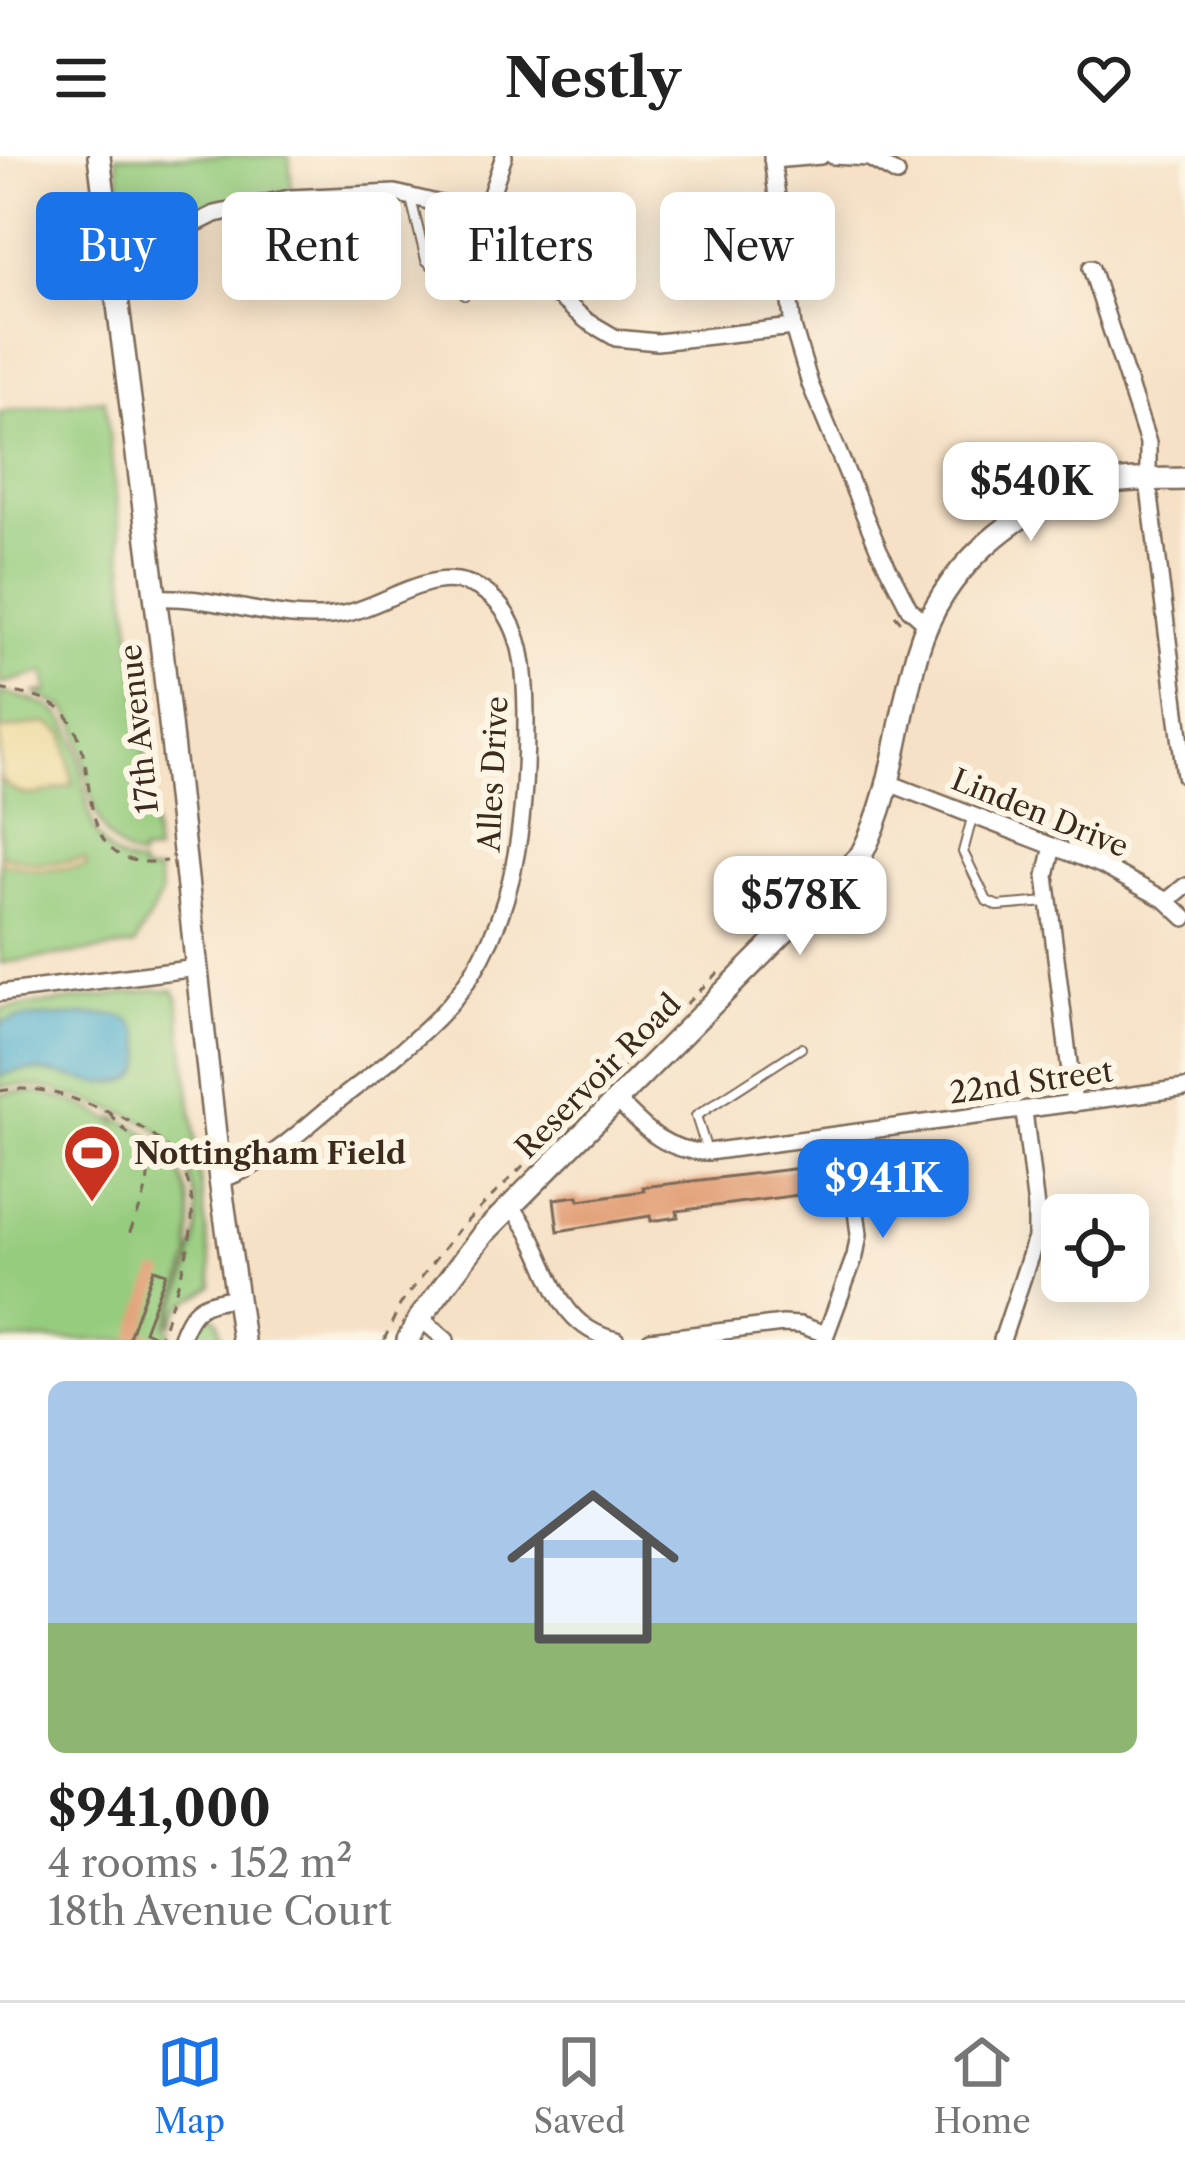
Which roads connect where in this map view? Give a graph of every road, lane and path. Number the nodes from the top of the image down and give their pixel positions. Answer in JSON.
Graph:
{"nodes":[{"id":1,"x":99,"y":156,"type":"edge"},
{"id":2,"x":504,"y":156,"type":"edge"},
{"id":3,"x":821,"y":156,"type":"edge"},
{"id":4,"x":833,"y":156,"type":"edge"},
{"id":5,"x":772,"y":158,"type":"edge"},
{"id":6,"x":898,"y":174,"type":"dead end"},
{"id":7,"x":103,"y":192,"type":"edge"},
{"id":8,"x":492,"y":192,"type":"edge"},
{"id":9,"x":410,"y":195,"type":"junction"},
{"id":10,"x":425,"y":199,"type":"edge"},
{"id":11,"x":198,"y":222,"type":"edge"},
{"id":12,"x":425,"y":256,"type":"edge"},
{"id":13,"x":1091,"y":268,"type":"dead end"},
{"id":14,"x":116,"y":300,"type":"edge"},
{"id":15,"x":562,"y":300,"type":"edge"},
{"id":16,"x":793,"y":327,"type":"junction"},
{"id":17,"x":1185,"y":479,"type":"edge"},
{"id":18,"x":1148,"y":481,"type":"junction"},
{"id":19,"x":155,"y":598,"type":"junction"},
{"id":20,"x":916,"y":622,"type":"junction"},
{"id":21,"x":0,"y":688,"type":"edge"},
{"id":22,"x":1180,"y":692,"type":"edge"},
{"id":23,"x":1185,"y":776,"type":"edge"},
{"id":24,"x":889,"y":783,"type":"junction"},
{"id":25,"x":974,"y":814,"type":"junction"},
{"id":26,"x":1053,"y":846,"type":"junction"},
{"id":27,"x":183,"y":859,"type":"junction"},
{"id":28,"x":1185,"y":886,"type":"edge"},
{"id":29,"x":1167,"y":901,"type":"junction"},
{"id":30,"x":1049,"y":902,"type":"junction"},
{"id":31,"x":1185,"y":918,"type":"edge"},
{"id":32,"x":733,"y":959,"type":"dead end"},
{"id":33,"x":197,"y":968,"type":"junction"},
{"id":34,"x":0,"y":993,"type":"edge"},
{"id":35,"x":684,"y":1006,"type":"dead end"},
{"id":36,"x":671,"y":1021,"type":"dead end"},
{"id":37,"x":801,"y":1048,"type":"dead end"},
{"id":38,"x":1185,"y":1088,"type":"edge"},
{"id":39,"x":0,"y":1091,"type":"edge"},
{"id":40,"x":616,"y":1099,"type":"junction"},
{"id":41,"x":1074,"y":1104,"type":"junction"},
{"id":42,"x":1024,"y":1111,"type":"junction"},
{"id":43,"x":109,"y":1112,"type":"junction"},
{"id":44,"x":846,"y":1135,"type":"junction"},
{"id":45,"x":708,"y":1152,"type":"junction"},
{"id":46,"x":220,"y":1180,"type":"junction"},
{"id":47,"x":512,"y":1206,"type":"junction"},
{"id":48,"x":127,"y":1240,"type":"dead end"},
{"id":49,"x":237,"y":1297,"type":"junction"},
{"id":50,"x":420,"y":1318,"type":"junction"},
{"id":51,"x":825,"y":1337,"type":"edge"},
{"id":52,"x":159,"y":1340,"type":"edge"},
{"id":53,"x":180,"y":1340,"type":"edge"},
{"id":54,"x":243,"y":1340,"type":"edge"},
{"id":55,"x":384,"y":1340,"type":"edge"},
{"id":56,"x":408,"y":1340,"type":"edge"},
{"id":57,"x":446,"y":1340,"type":"edge"},
{"id":58,"x":616,"y":1340,"type":"edge"},
{"id":59,"x":650,"y":1340,"type":"edge"},
{"id":60,"x":1002,"y":1340,"type":"edge"}],
"edges":[{"from":1,"to":7,"type":"street","name":"17th Avenue"},
{"from":2,"to":8,"type":"street"},
{"from":3,"to":5,"type":"street"},
{"from":4,"to":6,"type":"street"},
{"from":5,"to":16,"type":"street"},
{"from":9,"to":10,"type":"street"},
{"from":9,"to":11,"type":"street"},
{"from":9,"to":12,"type":"lane"},
{"from":13,"to":18,"type":"street"},
{"from":14,"to":19,"type":"street","name":"17th Avenue"},
{"from":15,"to":16,"type":"street"},
{"from":16,"to":20,"type":"street"},
{"from":17,"to":18,"type":"street","name":"Reservoir Road"},
{"from":18,"to":20,"type":"street","name":"Reservoir Road"},
{"from":18,"to":22,"type":"street"},
{"from":19,"to":27,"type":"street","name":"17th Avenue"},
{"from":19,"to":46,"type":"street","name":"Alles Drive"},
{"from":20,"to":24,"type":"street","name":"Reservoir Road"},
{"from":21,"to":27,"type":"path"},
{"from":22,"to":23,"type":"street"},
{"from":24,"to":25,"type":"street","name":"Linden Drive"},
{"from":24,"to":40,"type":"street","name":"Reservoir Road"},
{"from":25,"to":26,"type":"street","name":"Linden Drive"},
{"from":25,"to":30,"type":"lane"},
{"from":26,"to":29,"type":"street","name":"Linden Drive"},
{"from":26,"to":30,"type":"street"},
{"from":27,"to":33,"type":"street","name":"17th Avenue"},
{"from":28,"to":29,"type":"street"},
{"from":29,"to":31,"type":"street","name":"Linden Drive"},
{"from":30,"to":41,"type":"street"},
{"from":32,"to":35,"type":"path"},
{"from":33,"to":34,"type":"street"},
{"from":33,"to":46,"type":"street","name":"17th Avenue"},
{"from":36,"to":55,"type":"path"},
{"from":37,"to":45,"type":"lane"},
{"from":38,"to":41,"type":"street","name":"22nd Street"},
{"from":39,"to":43,"type":"path"},
{"from":40,"to":45,"type":"street","name":"22nd Street"},
{"from":40,"to":47,"type":"street","name":"Reservoir Road"},
{"from":41,"to":42,"type":"street","name":"22nd Street"},
{"from":42,"to":44,"type":"street","name":"22nd Street"},
{"from":42,"to":60,"type":"street"},
{"from":43,"to":48,"type":"path"},
{"from":43,"to":52,"type":"path"},
{"from":44,"to":45,"type":"street","name":"22nd Street"},
{"from":44,"to":51,"type":"street"},
{"from":46,"to":49,"type":"street","name":"17th Avenue"},
{"from":47,"to":50,"type":"street","name":"Reservoir Road"},
{"from":47,"to":58,"type":"street"},
{"from":49,"to":53,"type":"street"},
{"from":49,"to":54,"type":"street","name":"17th Avenue"},
{"from":50,"to":56,"type":"street","name":"Reservoir Road"},
{"from":50,"to":57,"type":"street"},
{"from":51,"to":59,"type":"street"}]}
